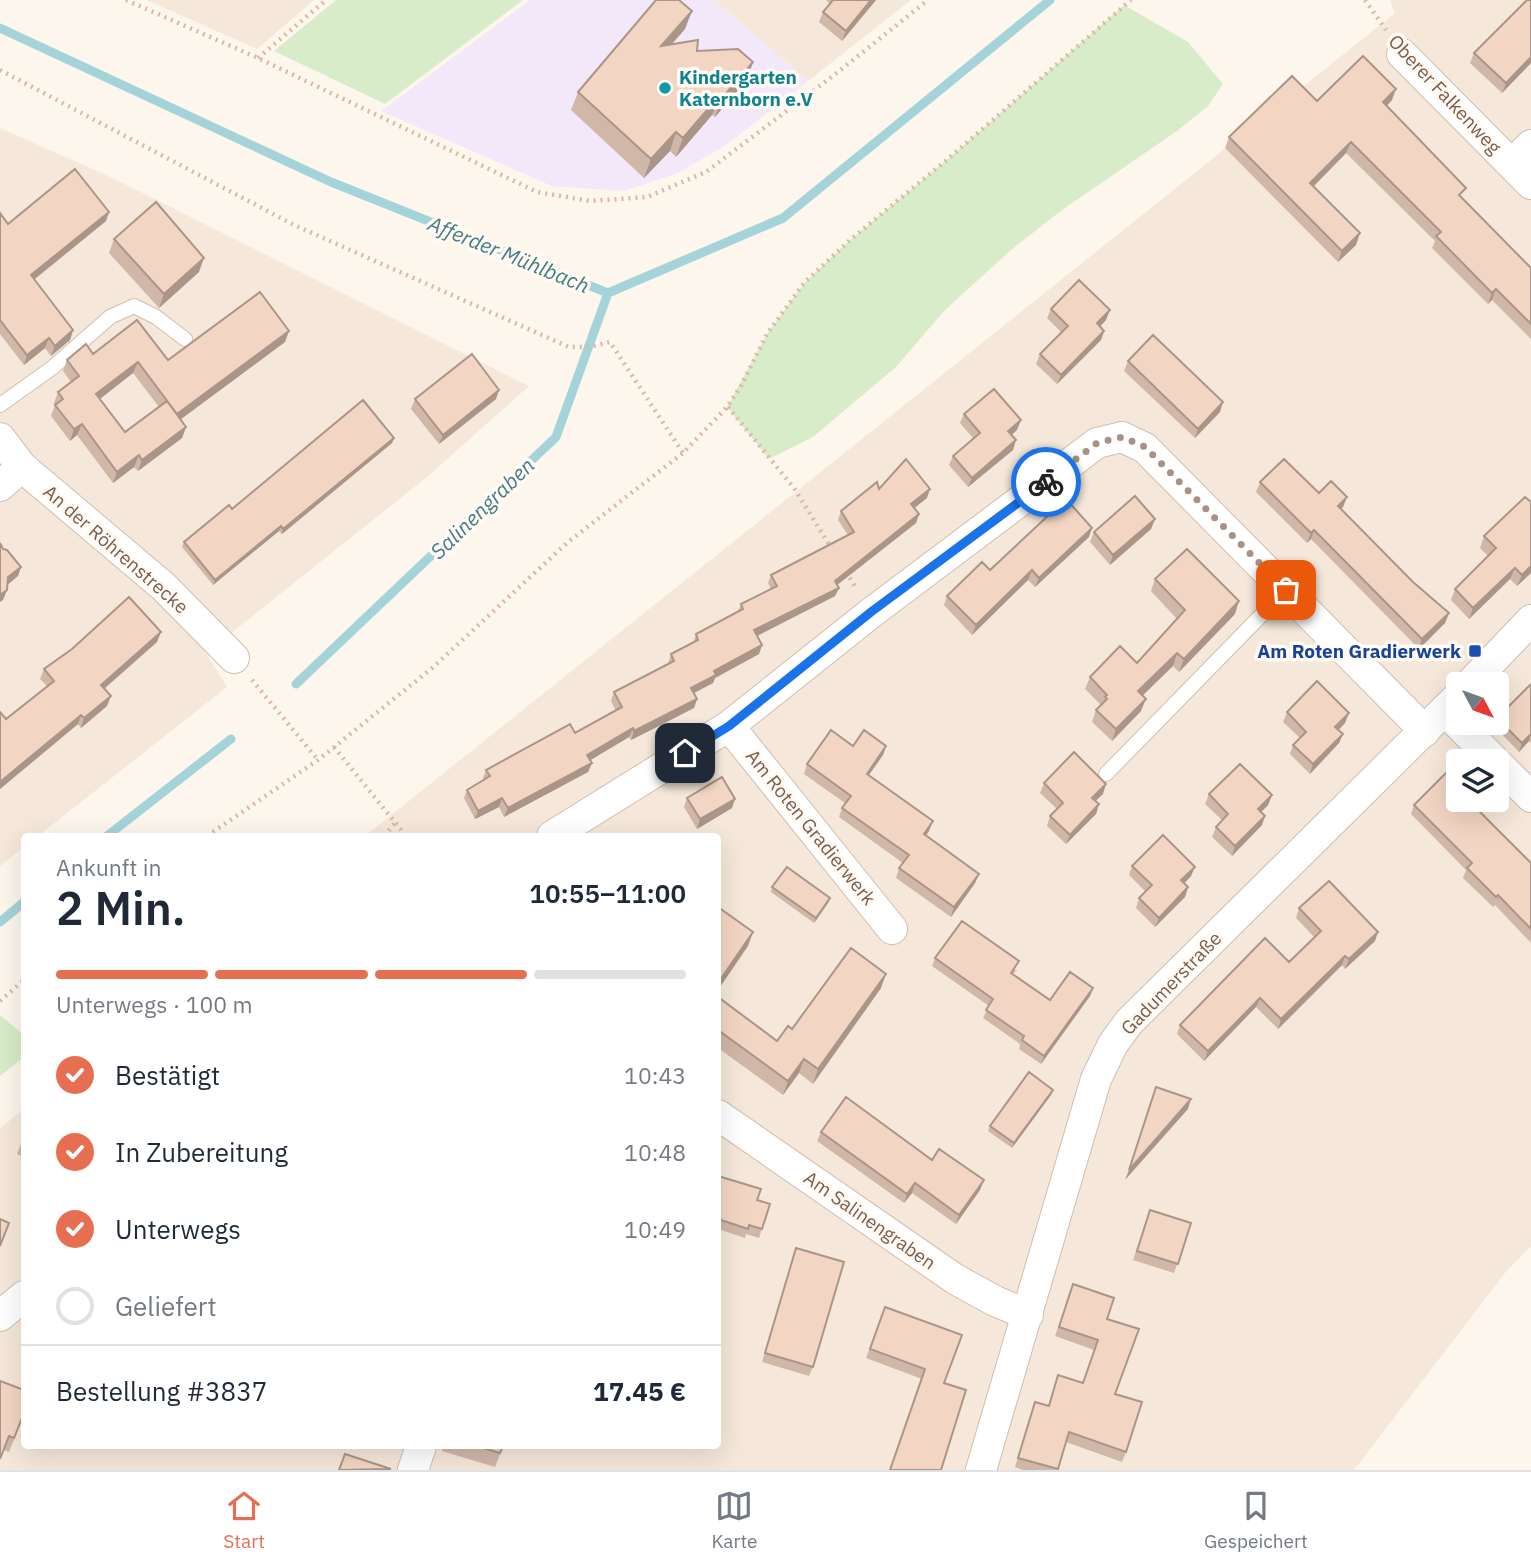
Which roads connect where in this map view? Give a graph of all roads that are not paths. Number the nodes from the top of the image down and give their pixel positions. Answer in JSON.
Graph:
{"nodes":[{"id":1,"x":1402,"y":54,"type":"road end"},
{"id":2,"x":1525,"y":164,"type":"edge"},
{"id":3,"x":185,"y":338,"type":"dead end"},
{"id":4,"x":0,"y":405,"type":"edge"},
{"id":5,"x":0,"y":438,"type":"edge"},
{"id":6,"x":11,"y":476,"type":"edge"},
{"id":7,"x":1286,"y":590,"type":"junction"},
{"id":8,"x":1531,"y":620,"type":"edge"},
{"id":9,"x":233,"y":659,"type":"dead end"},
{"id":10,"x":1481,"y":672,"type":"edge"},
{"id":11,"x":1443,"y":713,"type":"edge"},
{"id":12,"x":729,"y":726,"type":"junction"},
{"id":13,"x":1482,"y":749,"type":"edge"},
{"id":14,"x":1106,"y":774,"type":"dead end"},
{"id":15,"x":1509,"y":775,"type":"edge"},
{"id":16,"x":1531,"y":797,"type":"edge"},
{"id":17,"x":557,"y":833,"type":"edge"},
{"id":18,"x":892,"y":929,"type":"dead end"},
{"id":19,"x":721,"y":1117,"type":"edge"},
{"id":20,"x":21,"y":1298,"type":"edge"},
{"id":21,"x":1028,"y":1315,"type":"junction"},
{"id":22,"x":0,"y":1316,"type":"edge"},
{"id":23,"x":420,"y":1449,"type":"edge"},
{"id":24,"x":413,"y":1470,"type":"edge"},
{"id":25,"x":981,"y":1470,"type":"edge"}],
"edges":[{"from":1,"to":2,"type":"street","name":"Oberer Falkenweg"},
{"from":3,"to":4,"type":"lane"},
{"from":5,"to":6,"type":"street","name":"An der Röhrenstrecke"},
{"from":6,"to":9,"type":"street","name":"An der Röhrenstrecke"},
{"from":7,"to":11,"type":"street"},
{"from":7,"to":12,"type":"street"},
{"from":7,"to":14,"type":"lane"},
{"from":8,"to":10,"type":"street"},
{"from":11,"to":13,"type":"street"},
{"from":11,"to":21,"type":"street","name":"Gadumerstraße"},
{"from":12,"to":17,"type":"street"},
{"from":12,"to":18,"type":"street","name":"Am Roten Gradierwerk"},
{"from":15,"to":16,"type":"street"},
{"from":19,"to":21,"type":"street","name":"Am Salinengraben"},
{"from":20,"to":22,"type":"street"},
{"from":21,"to":25,"type":"street","name":"Gadumerstraße"},
{"from":23,"to":24,"type":"street"}]}
